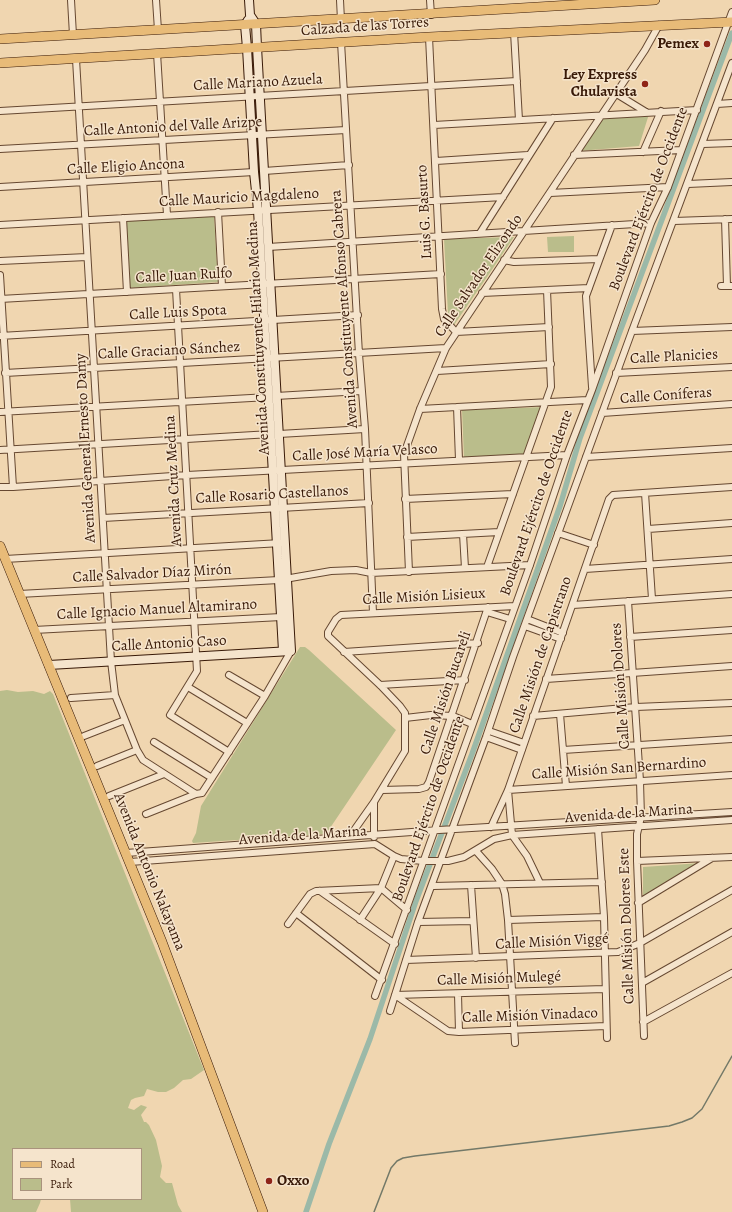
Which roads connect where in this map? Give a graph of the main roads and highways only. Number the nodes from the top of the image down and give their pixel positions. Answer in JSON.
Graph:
{"nodes":[{"id":1,"x":654,"y":0,"type":"edge"},
{"id":2,"x":627,"y":1,"type":"edge"},
{"id":3,"x":730,"y":22,"type":"edge"},
{"id":4,"x":0,"y":39,"type":"edge"},
{"id":5,"x":0,"y":63,"type":"edge"},
{"id":6,"x":0,"y":546,"type":"edge"},
{"id":7,"x":263,"y":1212,"type":"edge"}],
"edges":[{"from":1,"to":2,"type":"main road","name":"Calzada de las Torres"},
{"from":2,"to":4,"type":"main road","name":"Calzada de las Torres"},
{"from":3,"to":5,"type":"main road","name":"Calzada de las Torres"},
{"from":6,"to":7,"type":"main road","name":"Avenida Antonio Nakayama"}]}
